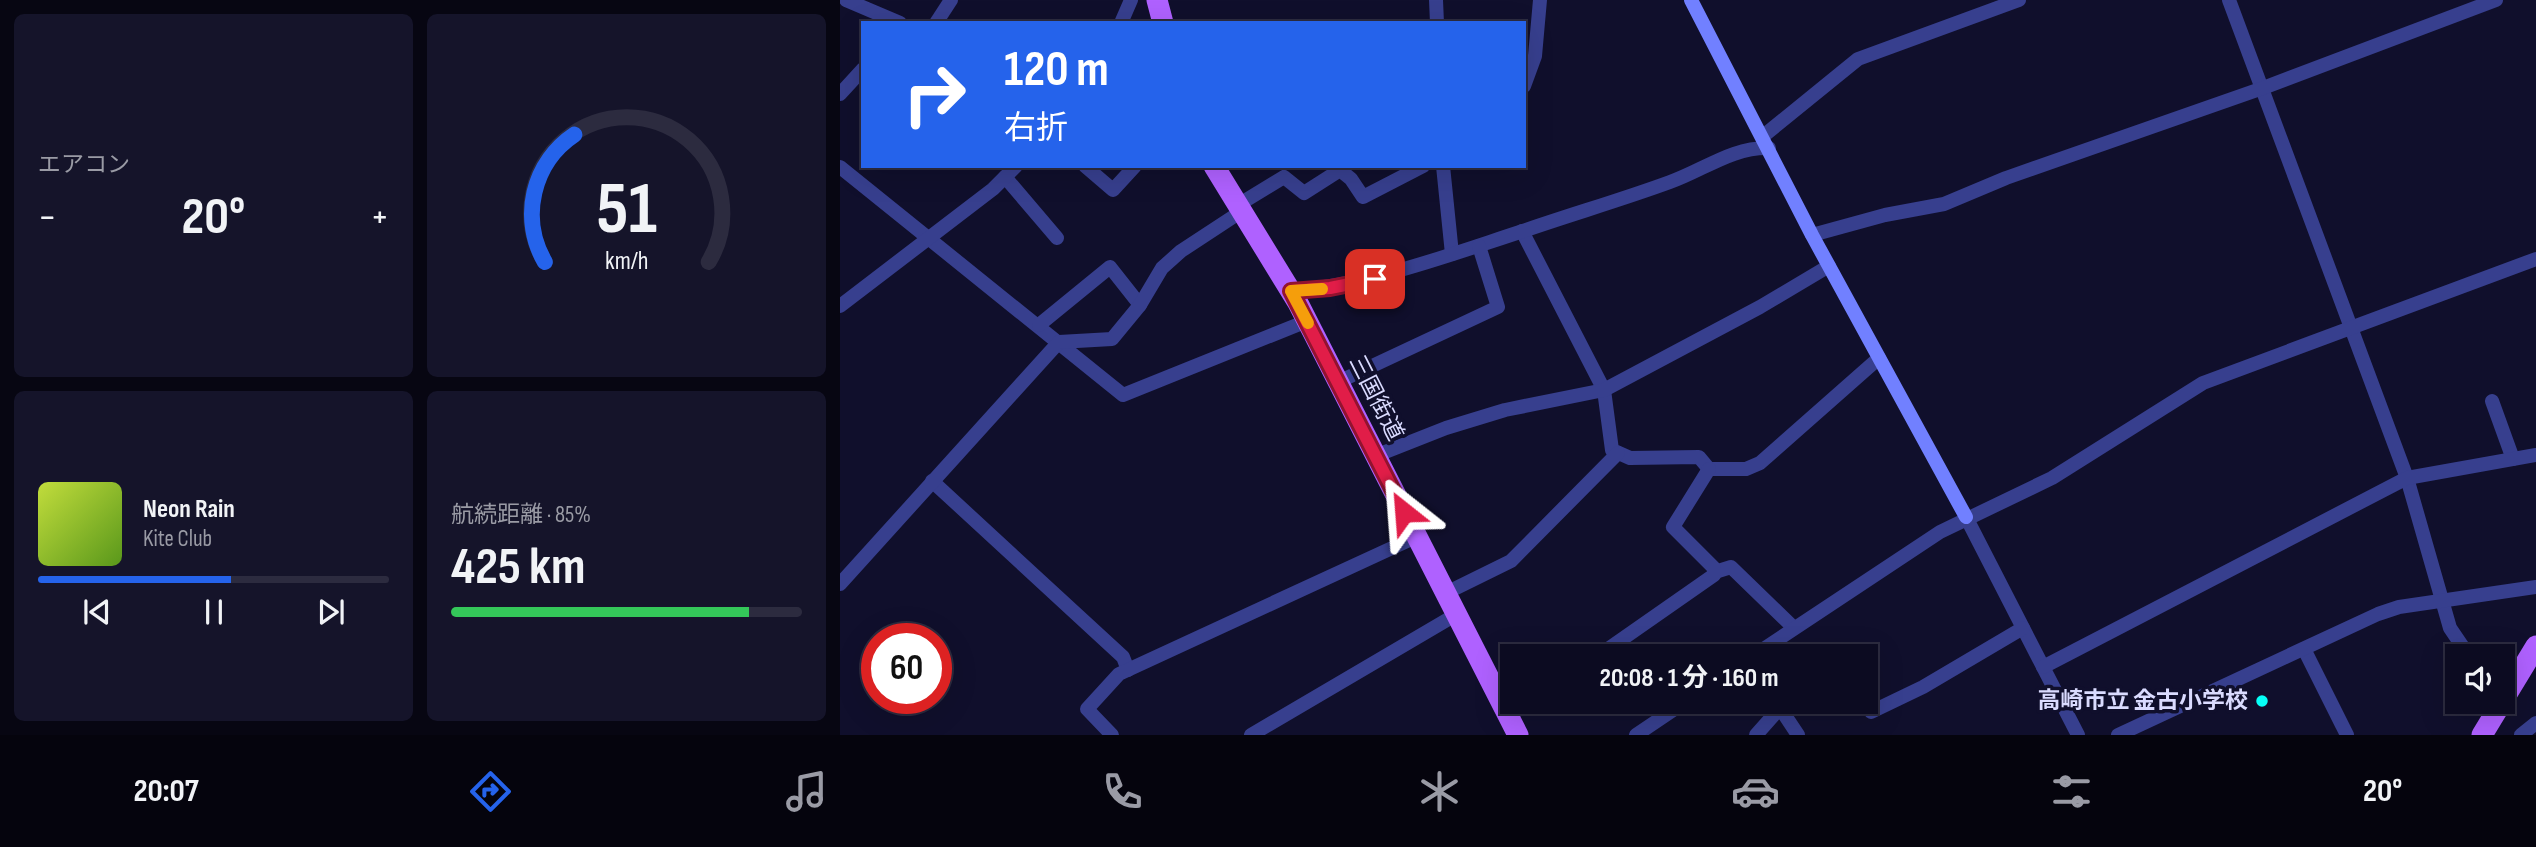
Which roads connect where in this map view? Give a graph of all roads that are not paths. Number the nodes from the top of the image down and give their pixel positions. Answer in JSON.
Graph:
{"nodes":[{"id":1,"x":846,"y":0,"type":"edge"},
{"id":2,"x":951,"y":0,"type":"edge"},
{"id":3,"x":1130,"y":0,"type":"edge"},
{"id":4,"x":1157,"y":0,"type":"edge"},
{"id":5,"x":1436,"y":0,"type":"edge"},
{"id":6,"x":1540,"y":0,"type":"edge"},
{"id":7,"x":1691,"y":0,"type":"edge"},
{"id":8,"x":2019,"y":0,"type":"edge"},
{"id":9,"x":2230,"y":0,"type":"edge"},
{"id":10,"x":2496,"y":0,"type":"edge"},
{"id":11,"x":895,"y":21,"type":"edge"},
{"id":12,"x":937,"y":21,"type":"edge"},
{"id":13,"x":1122,"y":21,"type":"edge"},
{"id":14,"x":1162,"y":21,"type":"edge"},
{"id":15,"x":1437,"y":21,"type":"edge"},
{"id":16,"x":861,"y":71,"type":"edge"},
{"id":17,"x":1526,"y":81,"type":"edge"},
{"id":18,"x":2263,"y":88,"type":"junction"},
{"id":19,"x":840,"y":94,"type":"edge"},
{"id":20,"x":1766,"y":143,"type":"junction"},
{"id":21,"x":840,"y":167,"type":"edge"},
{"id":22,"x":1087,"y":168,"type":"edge"},
{"id":23,"x":1133,"y":168,"type":"edge"},
{"id":24,"x":1215,"y":168,"type":"edge"},
{"id":25,"x":1419,"y":168,"type":"edge"},
{"id":26,"x":1443,"y":168,"type":"edge"},
{"id":27,"x":1011,"y":172,"type":"edge"},
{"id":28,"x":1240,"y":208,"type":"junction"},
{"id":29,"x":1522,"y":231,"type":"junction"},
{"id":30,"x":1812,"y":235,"type":"junction"},
{"id":31,"x":1057,"y":238,"type":"dead end"},
{"id":32,"x":929,"y":239,"type":"junction"},
{"id":33,"x":1479,"y":246,"type":"junction"},
{"id":34,"x":1452,"y":254,"type":"junction"},
{"id":35,"x":2536,"y":259,"type":"edge"},
{"id":36,"x":1829,"y":266,"type":"junction"},
{"id":37,"x":1291,"y":291,"type":"junction"},
{"id":38,"x":1140,"y":305,"type":"junction"},
{"id":39,"x":840,"y":306,"type":"edge"},
{"id":40,"x":1307,"y":321,"type":"junction"},
{"id":41,"x":1038,"y":325,"type":"junction"},
{"id":42,"x":2351,"y":330,"type":"junction"},
{"id":43,"x":1059,"y":342,"type":"junction"},
{"id":44,"x":1879,"y":358,"type":"junction"},
{"id":45,"x":1338,"y":382,"type":"junction"},
{"id":46,"x":1604,"y":390,"type":"junction"},
{"id":47,"x":2492,"y":401,"type":"dead end"},
{"id":48,"x":1618,"y":453,"type":"junction"},
{"id":49,"x":2536,"y":455,"type":"edge"},
{"id":50,"x":1375,"y":456,"type":"junction"},
{"id":51,"x":2513,"y":459,"type":"junction"},
{"id":52,"x":1709,"y":468,"type":"junction"},
{"id":53,"x":2407,"y":478,"type":"junction"},
{"id":54,"x":932,"y":481,"type":"junction"},
{"id":55,"x":1966,"y":517,"type":"junction"},
{"id":56,"x":1418,"y":536,"type":"junction"},
{"id":57,"x":1715,"y":572,"type":"junction"},
{"id":58,"x":840,"y":584,"type":"edge"},
{"id":59,"x":2536,"y":587,"type":"edge"},
{"id":60,"x":1446,"y":593,"type":"junction"},
{"id":61,"x":2445,"y":601,"type":"junction"},
{"id":62,"x":1458,"y":614,"type":"junction"},
{"id":63,"x":1794,"y":628,"type":"junction"},
{"id":64,"x":2023,"y":628,"type":"junction"},
{"id":65,"x":1615,"y":644,"type":"edge"},
{"id":66,"x":1771,"y":644,"type":"edge"},
{"id":67,"x":2461,"y":644,"type":"edge"},
{"id":68,"x":2536,"y":646,"type":"edge"},
{"id":69,"x":2304,"y":649,"type":"junction"},
{"id":70,"x":2043,"y":667,"type":"junction"},
{"id":71,"x":1128,"y":670,"type":"junction"},
{"id":72,"x":2515,"y":678,"type":"edge"},
{"id":73,"x":1878,"y":709,"type":"edge"},
{"id":74,"x":1522,"y":714,"type":"edge"},
{"id":75,"x":1667,"y":714,"type":"edge"},
{"id":76,"x":2494,"y":714,"type":"edge"},
{"id":77,"x":2536,"y":723,"type":"edge"},
{"id":78,"x":1511,"y":729,"type":"edge"},
{"id":79,"x":1112,"y":735,"type":"edge"},
{"id":80,"x":1251,"y":735,"type":"edge"},
{"id":81,"x":1636,"y":735,"type":"edge"},
{"id":82,"x":1756,"y":735,"type":"edge"},
{"id":83,"x":1798,"y":735,"type":"edge"},
{"id":84,"x":2078,"y":735,"type":"edge"},
{"id":85,"x":2118,"y":735,"type":"edge"},
{"id":86,"x":2347,"y":735,"type":"edge"},
{"id":87,"x":2482,"y":735,"type":"edge"},
{"id":88,"x":2521,"y":735,"type":"edge"}],
"edges":[{"from":1,"to":11,"type":"street"},
{"from":2,"to":12,"type":"street"},
{"from":3,"to":13,"type":"street"},
{"from":4,"to":14,"type":"main road"},
{"from":5,"to":15,"type":"street"},
{"from":6,"to":17,"type":"street"},
{"from":7,"to":20,"type":"street"},
{"from":8,"to":20,"type":"street"},
{"from":9,"to":18,"type":"street"},
{"from":10,"to":18,"type":"street"},
{"from":16,"to":19,"type":"street"},
{"from":18,"to":30,"type":"street"},
{"from":18,"to":42,"type":"street"},
{"from":20,"to":29,"type":"street"},
{"from":20,"to":30,"type":"street"},
{"from":21,"to":32,"type":"street"},
{"from":22,"to":23,"type":"street"},
{"from":24,"to":28,"type":"main road","name":"三国街道"},
{"from":25,"to":28,"type":"street"},
{"from":26,"to":34,"type":"street"},
{"from":27,"to":31,"type":"street"},
{"from":27,"to":32,"type":"street"},
{"from":28,"to":37,"type":"main road","name":"三国街道"},
{"from":28,"to":38,"type":"street"},
{"from":29,"to":33,"type":"street"},
{"from":29,"to":46,"type":"street"},
{"from":30,"to":36,"type":"street"},
{"from":32,"to":39,"type":"street"},
{"from":32,"to":41,"type":"street"},
{"from":33,"to":34,"type":"street"},
{"from":33,"to":45,"type":"street"},
{"from":34,"to":37,"type":"street"},
{"from":35,"to":42,"type":"street"},
{"from":36,"to":44,"type":"street"},
{"from":36,"to":46,"type":"street"},
{"from":37,"to":40,"type":"main road","name":"三国街道"},
{"from":38,"to":41,"type":"street"},
{"from":38,"to":43,"type":"street"},
{"from":40,"to":43,"type":"street"},
{"from":40,"to":45,"type":"main road","name":"三国街道"},
{"from":41,"to":43,"type":"street"},
{"from":42,"to":53,"type":"street"},
{"from":42,"to":55,"type":"street"},
{"from":43,"to":54,"type":"street"},
{"from":44,"to":52,"type":"street"},
{"from":44,"to":55,"type":"street"},
{"from":45,"to":50,"type":"main road","name":"三国街道"},
{"from":46,"to":48,"type":"street"},
{"from":46,"to":50,"type":"street"},
{"from":47,"to":51,"type":"street"},
{"from":48,"to":52,"type":"street"},
{"from":48,"to":60,"type":"street"},
{"from":49,"to":51,"type":"street"},
{"from":50,"to":56,"type":"main road","name":"三国街道"},
{"from":51,"to":53,"type":"street"},
{"from":52,"to":57,"type":"street"},
{"from":53,"to":61,"type":"street"},
{"from":53,"to":70,"type":"street"},
{"from":54,"to":58,"type":"street"},
{"from":54,"to":71,"type":"street"},
{"from":55,"to":63,"type":"street"},
{"from":55,"to":64,"type":"street"},
{"from":56,"to":60,"type":"main road","name":"三国街道"},
{"from":56,"to":71,"type":"street"},
{"from":57,"to":63,"type":"street"},
{"from":57,"to":65,"type":"street"},
{"from":59,"to":61,"type":"street"},
{"from":60,"to":62,"type":"main road","name":"三国街道"},
{"from":61,"to":67,"type":"street"},
{"from":61,"to":69,"type":"street"},
{"from":62,"to":78,"type":"main road","name":"三国街道"},
{"from":62,"to":80,"type":"street"},
{"from":63,"to":66,"type":"street"},
{"from":64,"to":70,"type":"street"},
{"from":64,"to":73,"type":"street"},
{"from":68,"to":72,"type":"main road"},
{"from":69,"to":85,"type":"street"},
{"from":69,"to":86,"type":"street"},
{"from":70,"to":84,"type":"street"},
{"from":71,"to":79,"type":"street"},
{"from":74,"to":78,"type":"street"},
{"from":75,"to":81,"type":"street"},
{"from":76,"to":87,"type":"main road"},
{"from":77,"to":88,"type":"street"},
{"from":82,"to":83,"type":"street"}]}
